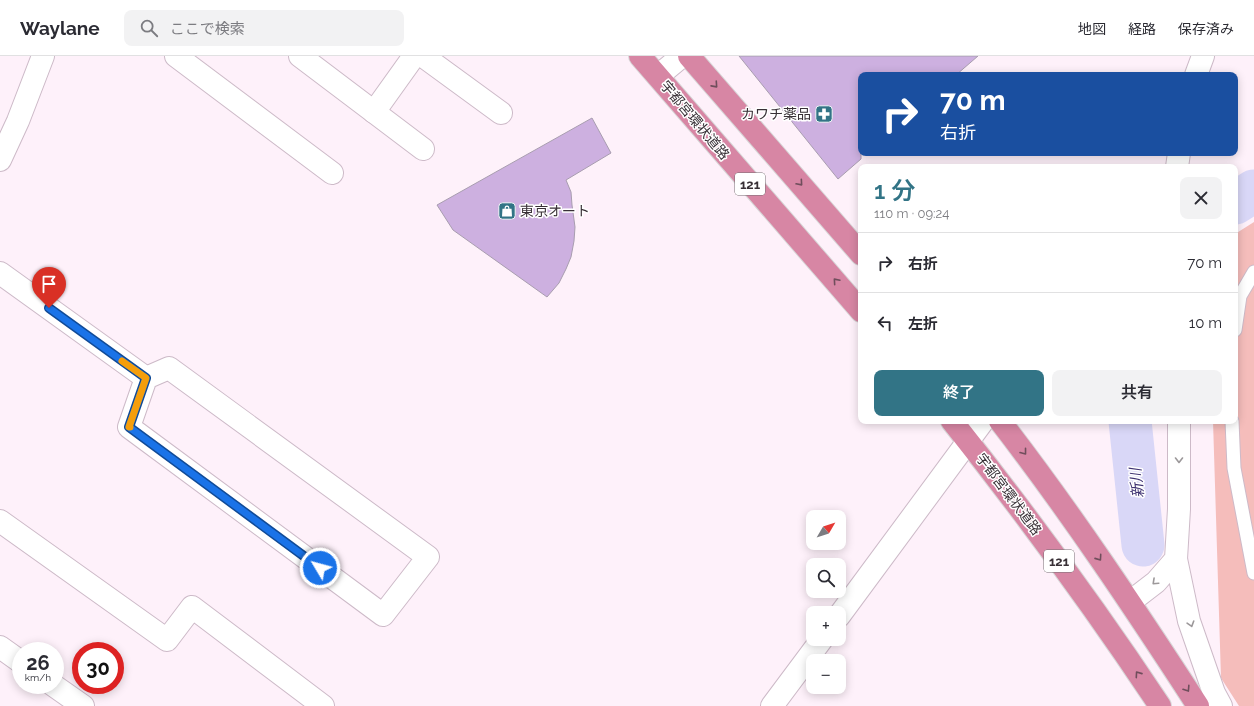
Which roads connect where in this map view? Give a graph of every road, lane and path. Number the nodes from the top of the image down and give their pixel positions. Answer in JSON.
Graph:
{"nodes":[{"id":1,"x":43,"y":56,"type":"edge"},
{"id":2,"x":176,"y":56,"type":"edge"},
{"id":3,"x":300,"y":56,"type":"edge"},
{"id":4,"x":414,"y":56,"type":"edge"},
{"id":5,"x":423,"y":56,"type":"edge"},
{"id":6,"x":640,"y":56,"type":"edge"},
{"id":7,"x":682,"y":56,"type":"edge"},
{"id":8,"x":689,"y":56,"type":"edge"},
{"id":9,"x":1202,"y":56,"type":"edge"},
{"id":10,"x":1197,"y":72,"type":"edge"},
{"id":11,"x":658,"y":76,"type":"junction"},
{"id":12,"x":374,"y":112,"type":"junction"},
{"id":13,"x":501,"y":113,"type":"dead end"},
{"id":14,"x":423,"y":148,"type":"dead end"},
{"id":15,"x":0,"y":160,"type":"edge"},
{"id":16,"x":332,"y":173,"type":"dead end"},
{"id":17,"x":858,"y":251,"type":"edge"},
{"id":18,"x":1254,"y":272,"type":"edge"},
{"id":19,"x":0,"y":273,"type":"edge"},
{"id":20,"x":858,"y":308,"type":"edge"},
{"id":21,"x":1238,"y":310,"type":"edge"},
{"id":22,"x":146,"y":378,"type":"junction"},
{"id":23,"x":954,"y":424,"type":"edge"},
{"id":24,"x":981,"y":424,"type":"edge"},
{"id":25,"x":1002,"y":424,"type":"edge"},
{"id":26,"x":1179,"y":424,"type":"edge"},
{"id":27,"x":1232,"y":424,"type":"edge"},
{"id":28,"x":968,"y":442,"type":"junction"},
{"id":29,"x":0,"y":521,"type":"edge"},
{"id":30,"x":1176,"y":559,"type":"junction"},
{"id":31,"x":1254,"y":573,"type":"edge"},
{"id":32,"x":1130,"y":602,"type":"junction"},
{"id":33,"x":846,"y":607,"type":"edge"},
{"id":34,"x":817,"y":646,"type":"edge"},
{"id":35,"x":0,"y":647,"type":"edge"},
{"id":36,"x":12,"y":656,"type":"edge"},
{"id":37,"x":64,"y":693,"type":"edge"},
{"id":38,"x":83,"y":706,"type":"edge"},
{"id":39,"x":323,"y":706,"type":"edge"},
{"id":40,"x":772,"y":706,"type":"edge"},
{"id":41,"x":1160,"y":706,"type":"edge"},
{"id":42,"x":1198,"y":706,"type":"edge"},
{"id":43,"x":1221,"y":706,"type":"edge"}],
"edges":[{"from":1,"to":15,"type":"street"},
{"from":2,"to":16,"type":"street"},
{"from":3,"to":12,"type":"street"},
{"from":4,"to":12,"type":"street"},
{"from":5,"to":13,"type":"street"},
{"from":6,"to":11,"type":"highway","name":"宇都宮環状道路","number":"121"},
{"from":7,"to":11,"type":"street"},
{"from":8,"to":17,"type":"highway","number":"121","one_way":true},
{"from":9,"to":10,"type":"street"},
{"from":20,"to":11,"type":"highway","name":"宇都宮環状道路","number":"121","one_way":true},
{"from":12,"to":14,"type":"street"},
{"from":18,"to":21,"type":"lane"},
{"from":19,"to":22,"type":"street"},
{"from":22,"to":22,"type":"street"},
{"from":23,"to":28,"type":"highway","name":"宇都宮環状道路","number":"121"},
{"from":24,"to":28,"type":"street"},
{"from":25,"to":32,"type":"highway","number":"121","one_way":true},
{"from":26,"to":30,"type":"street","one_way":true},
{"from":27,"to":31,"type":"lane"},
{"from":28,"to":33,"type":"street"},
{"from":41,"to":28,"type":"highway","name":"宇都宮環状道路","number":"121","one_way":true},
{"from":29,"to":39,"type":"street"},
{"from":30,"to":32,"type":"street","one_way":true},
{"from":30,"to":43,"type":"street","one_way":true},
{"from":32,"to":42,"type":"highway","number":"121","one_way":true},
{"from":34,"to":40,"type":"street"},
{"from":35,"to":36,"type":"street"},
{"from":37,"to":38,"type":"street"}]}
